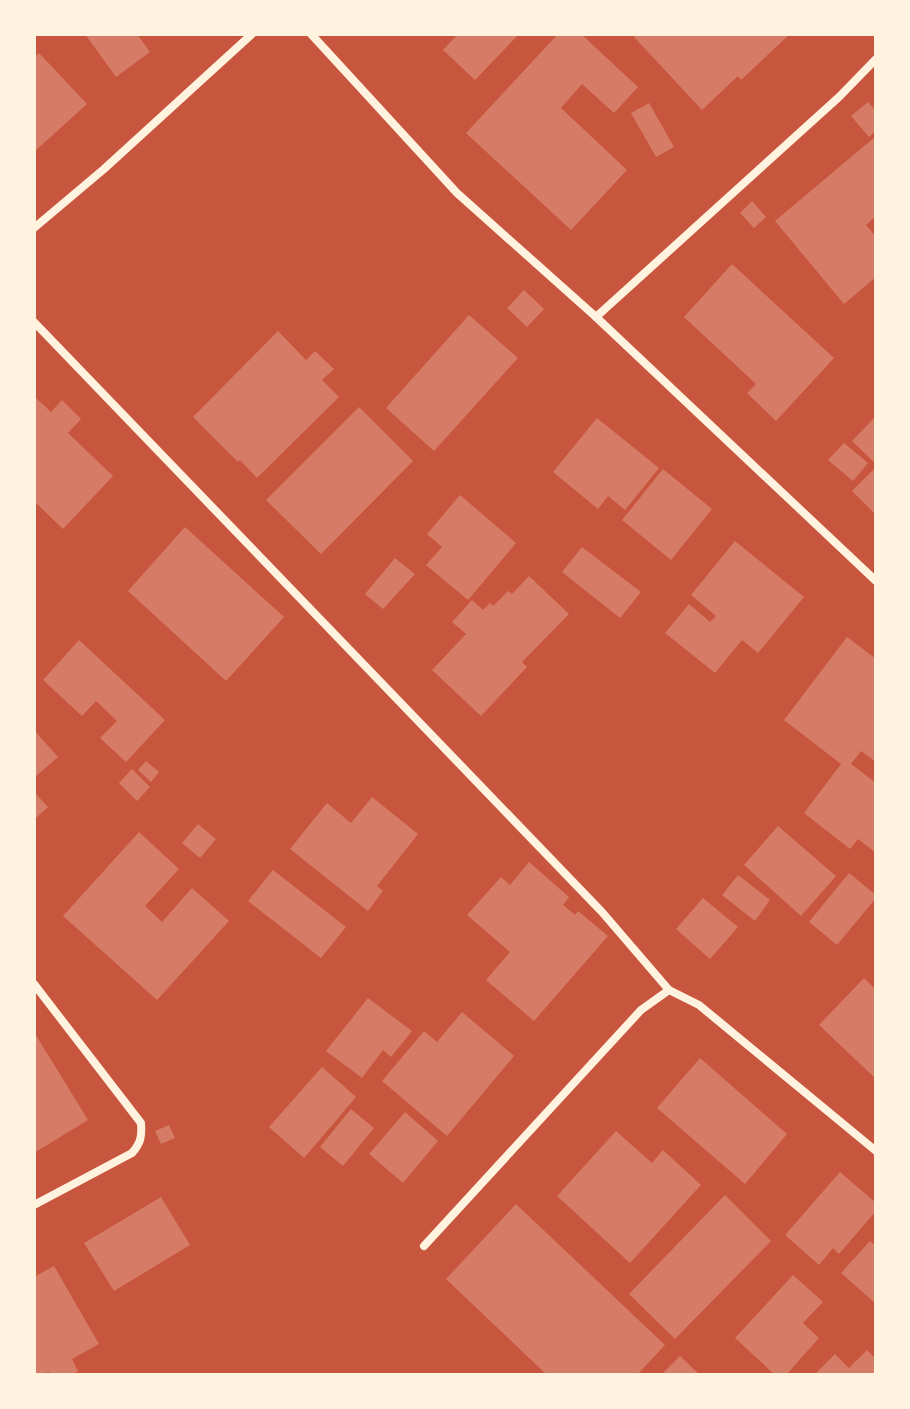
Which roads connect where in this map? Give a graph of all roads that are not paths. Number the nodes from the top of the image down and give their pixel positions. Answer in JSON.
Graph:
{"nodes":[{"id":1,"x":252,"y":34,"type":"edge"},
{"id":2,"x":311,"y":34,"type":"edge"},
{"id":3,"x":876,"y":59,"type":"edge"},
{"id":4,"x":34,"y":228,"type":"edge"},
{"id":5,"x":596,"y":317,"type":"junction"},
{"id":6,"x":34,"y":322,"type":"edge"},
{"id":7,"x":876,"y":581,"type":"edge"},
{"id":8,"x":34,"y":984,"type":"edge"},
{"id":9,"x":669,"y":990,"type":"junction"},
{"id":10,"x":876,"y":1151,"type":"edge"},
{"id":11,"x":34,"y":1205,"type":"edge"},
{"id":12,"x":424,"y":1246,"type":"dead end"}],
"edges":[{"from":1,"to":4,"type":"street"},
{"from":2,"to":5,"type":"street"},
{"from":3,"to":5,"type":"street"},
{"from":5,"to":7,"type":"street"},
{"from":6,"to":9,"type":"street"},
{"from":8,"to":11,"type":"street"},
{"from":9,"to":10,"type":"street"},
{"from":9,"to":12,"type":"street"}]}
